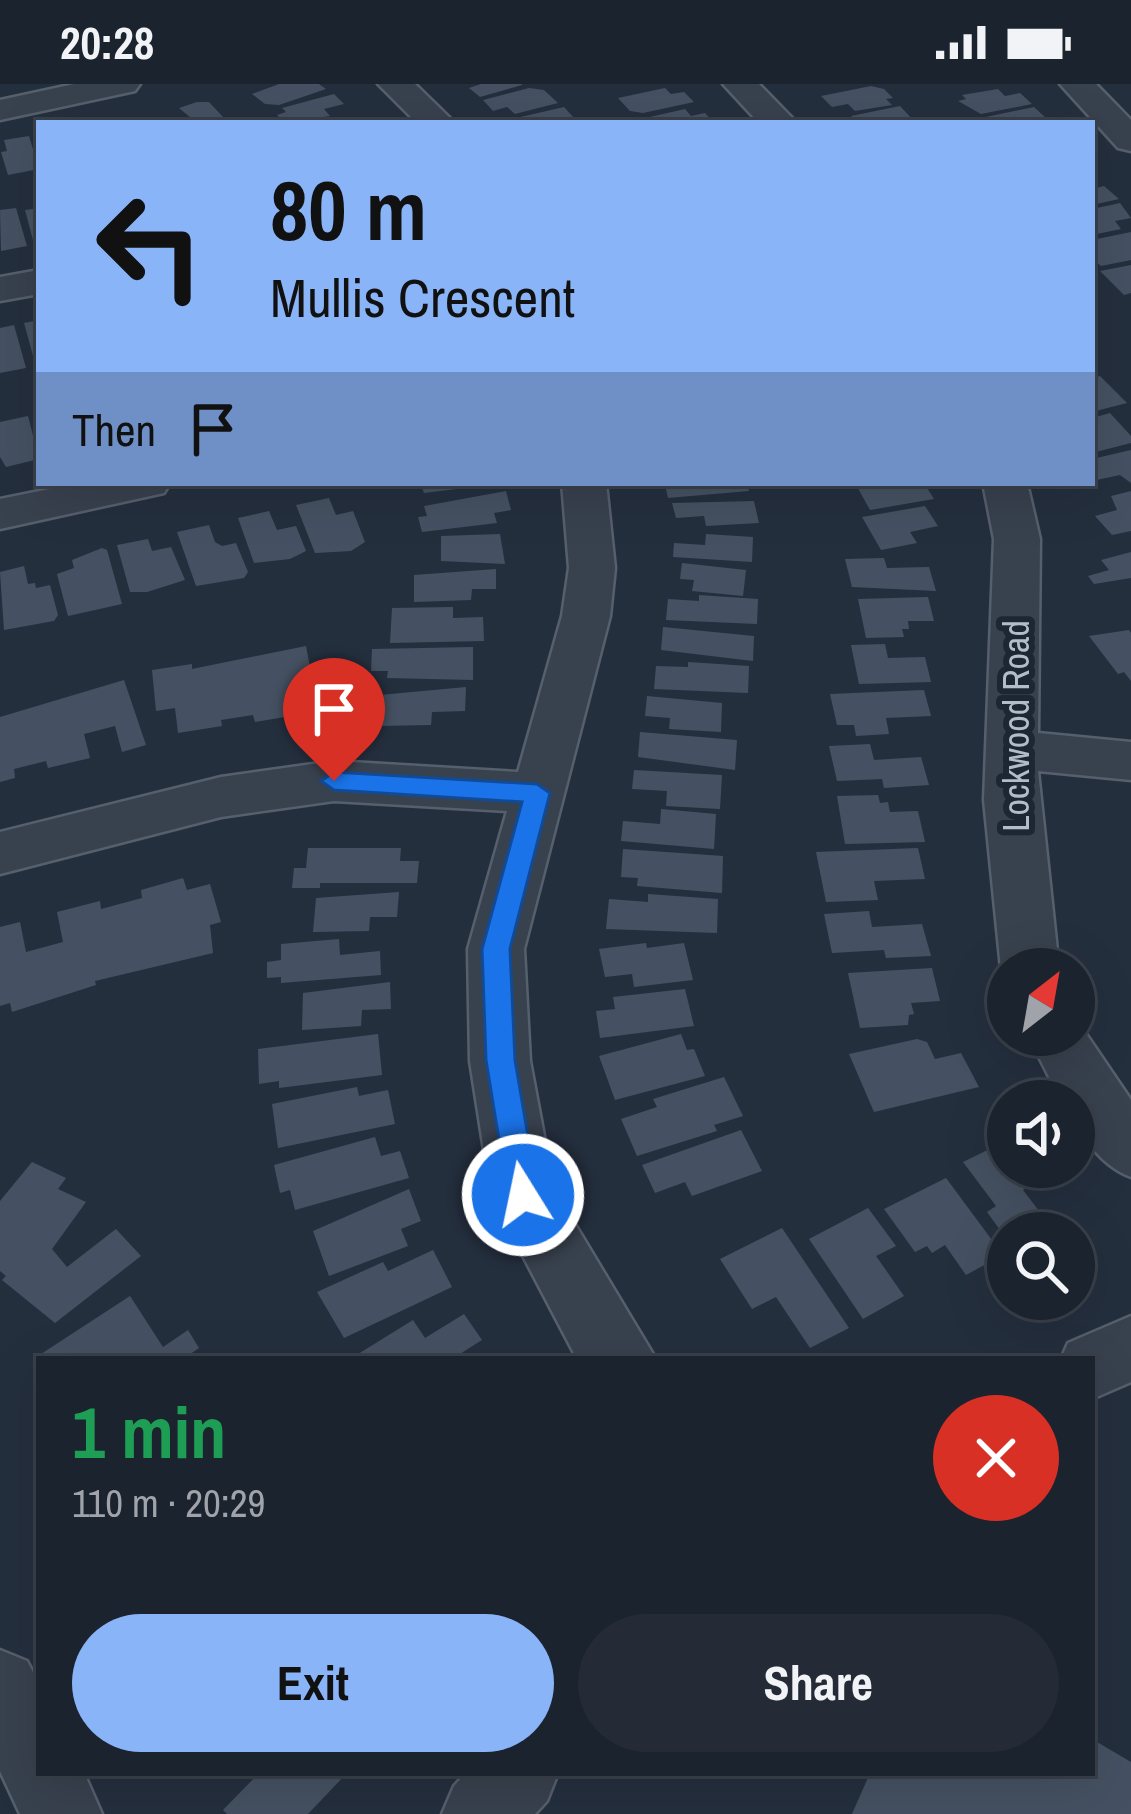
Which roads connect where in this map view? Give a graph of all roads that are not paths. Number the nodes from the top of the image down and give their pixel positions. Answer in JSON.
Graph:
{"nodes":[{"id":1,"x":123,"y":84,"type":"edge"},
{"id":2,"x":395,"y":84,"type":"edge"},
{"id":3,"x":740,"y":84,"type":"edge"},
{"id":4,"x":1082,"y":85,"type":"edge"},
{"id":5,"x":0,"y":110,"type":"edge"},
{"id":6,"x":434,"y":120,"type":"edge"},
{"id":7,"x":776,"y":120,"type":"edge"},
{"id":8,"x":1131,"y":140,"type":"edge"},
{"id":9,"x":36,"y":283,"type":"edge"},
{"id":10,"x":0,"y":289,"type":"edge"},
{"id":11,"x":134,"y":486,"type":"edge"},
{"id":12,"x":584,"y":486,"type":"edge"},
{"id":13,"x":1006,"y":486,"type":"edge"},
{"id":14,"x":0,"y":514,"type":"edge"},
{"id":15,"x":1014,"y":750,"type":"junction"},
{"id":16,"x":1131,"y":761,"type":"edge"},
{"id":17,"x":537,"y":793,"type":"junction"},
{"id":18,"x":0,"y":853,"type":"edge"},
{"id":19,"x":1028,"y":948,"type":"edge"},
{"id":20,"x":1067,"y":1056,"type":"edge"},
{"id":21,"x":1131,"y":1150,"type":"edge"},
{"id":22,"x":1131,"y":1348,"type":"edge"},
{"id":23,"x":619,"y":1356,"type":"edge"},
{"id":24,"x":1095,"y":1365,"type":"edge"},
{"id":25,"x":0,"y":1688,"type":"edge"},
{"id":26,"x":36,"y":1762,"type":"edge"},
{"id":27,"x":43,"y":1776,"type":"edge"},
{"id":28,"x":516,"y":1776,"type":"edge"},
{"id":29,"x":62,"y":1814,"type":"edge"},
{"id":30,"x":482,"y":1814,"type":"edge"}],
"edges":[{"from":1,"to":5,"type":"street"},
{"from":2,"to":6,"type":"street"},
{"from":3,"to":7,"type":"street"},
{"from":4,"to":8,"type":"street"},
{"from":9,"to":10,"type":"street"},
{"from":11,"to":14,"type":"street"},
{"from":12,"to":17,"type":"street"},
{"from":13,"to":15,"type":"street","name":"Lockwood Road"},
{"from":15,"to":16,"type":"street"},
{"from":15,"to":19,"type":"street","name":"Lockwood Road"},
{"from":17,"to":18,"type":"street"},
{"from":17,"to":23,"type":"street"},
{"from":20,"to":21,"type":"street"},
{"from":22,"to":24,"type":"street"},
{"from":25,"to":26,"type":"street"},
{"from":27,"to":29,"type":"street"},
{"from":28,"to":30,"type":"street"}]}
